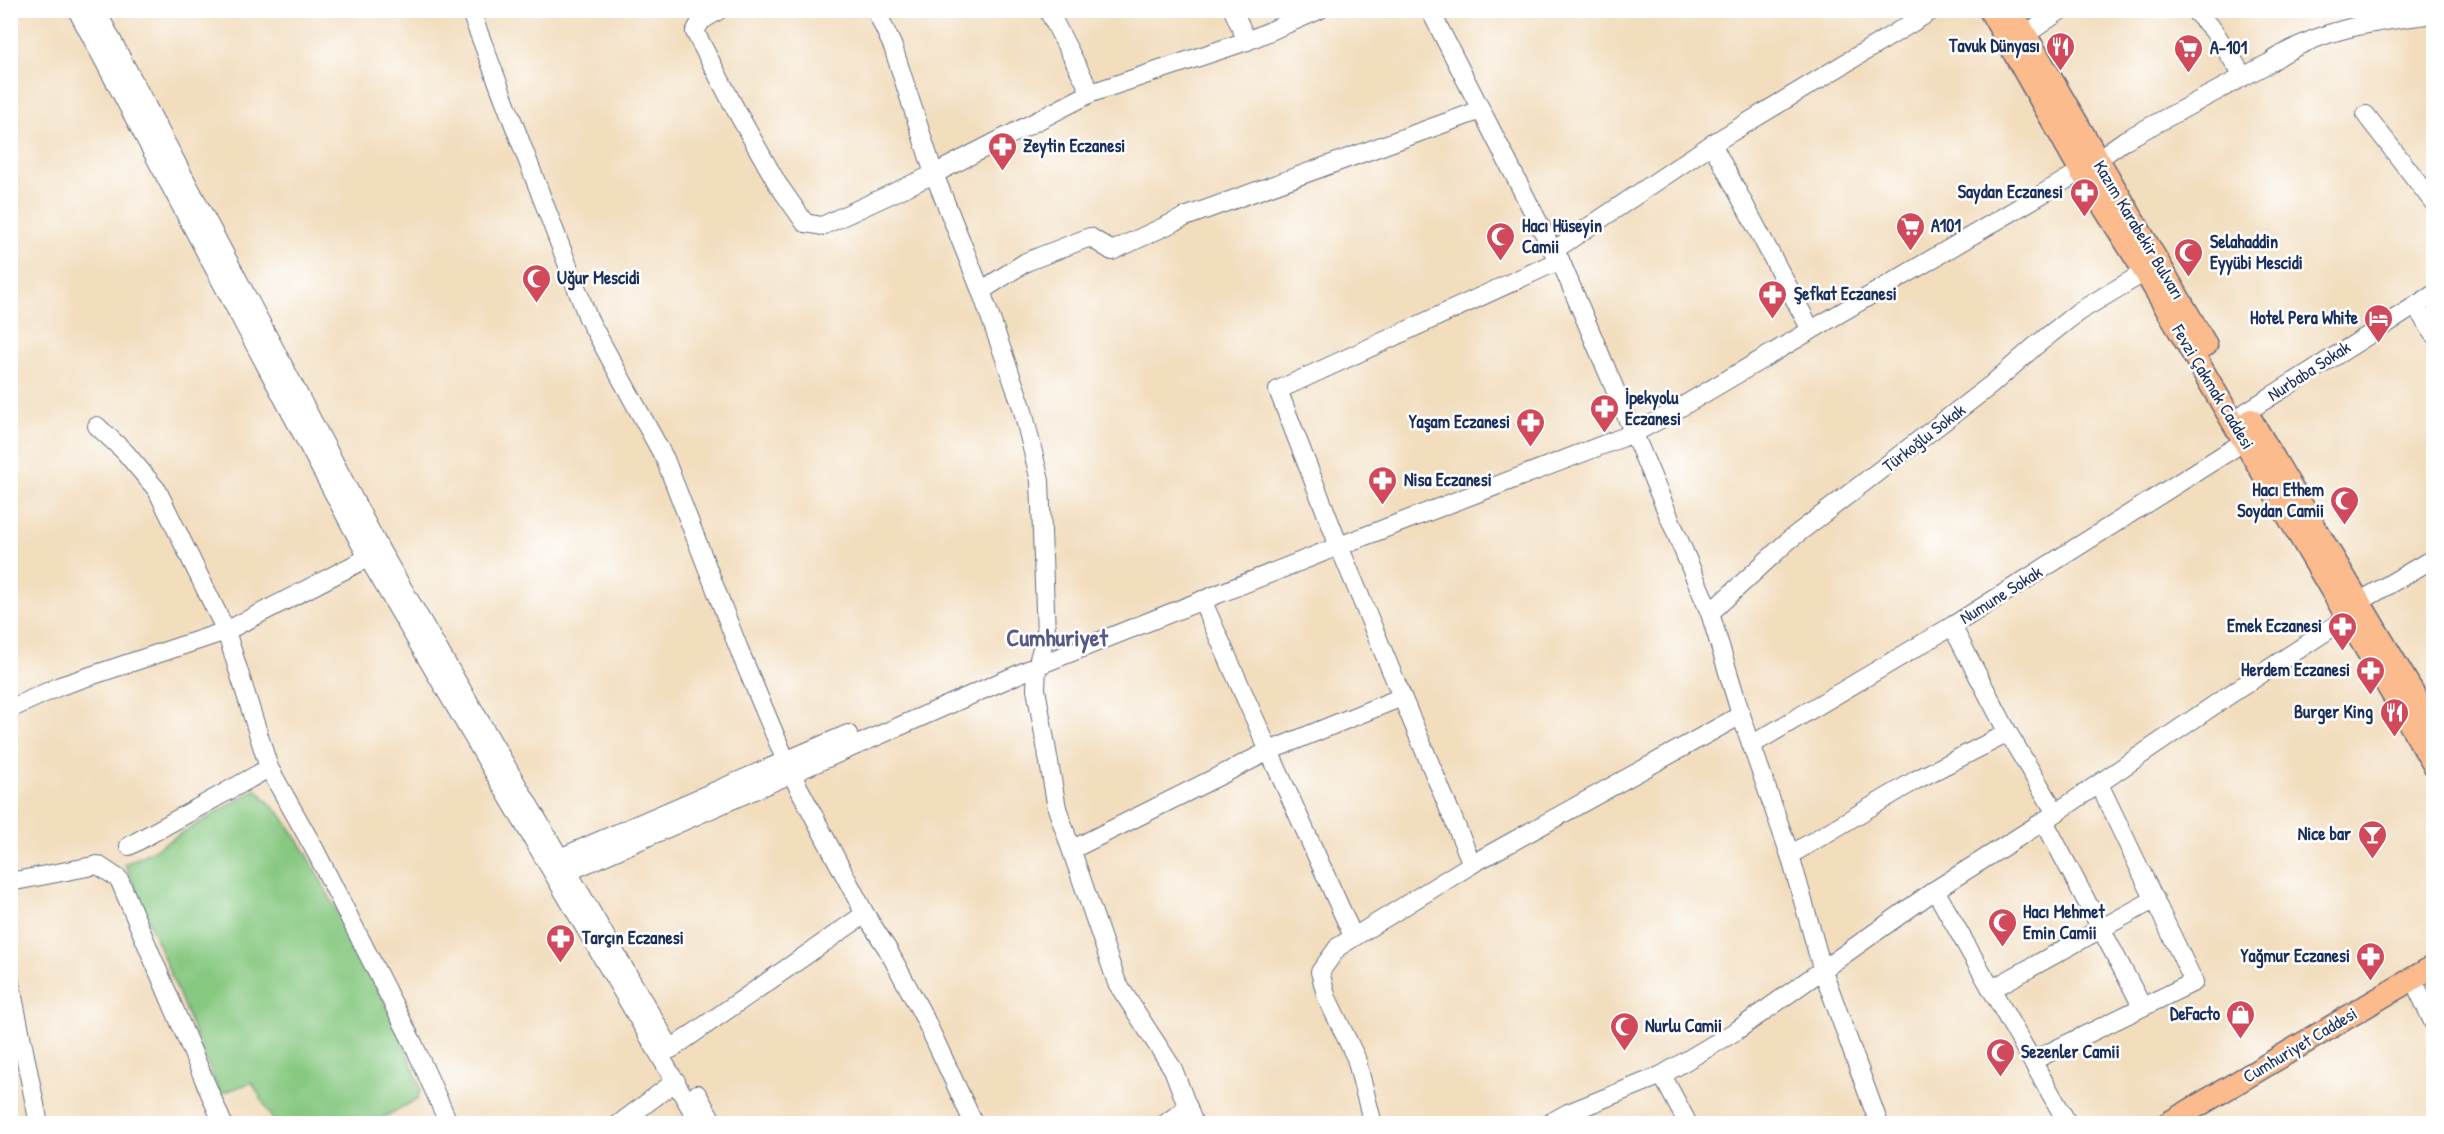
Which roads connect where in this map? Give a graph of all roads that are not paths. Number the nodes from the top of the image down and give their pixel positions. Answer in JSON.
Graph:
{"nodes":[{"id":1,"x":77,"y":10,"type":"edge"},
{"id":2,"x":96,"y":10,"type":"edge"},
{"id":3,"x":470,"y":10,"type":"edge"},
{"id":4,"x":719,"y":10,"type":"edge"},
{"id":5,"x":876,"y":10,"type":"edge"},
{"id":6,"x":1048,"y":10,"type":"edge"},
{"id":7,"x":1233,"y":10,"type":"edge"},
{"id":8,"x":1319,"y":10,"type":"edge"},
{"id":9,"x":1430,"y":10,"type":"edge"},
{"id":10,"x":1933,"y":10,"type":"edge"},
{"id":11,"x":1990,"y":10,"type":"edge"},
{"id":12,"x":2011,"y":10,"type":"edge"},
{"id":13,"x":2061,"y":10,"type":"edge"},
{"id":14,"x":2194,"y":10,"type":"edge"},
{"id":15,"x":2374,"y":10,"type":"edge"},
{"id":16,"x":2433,"y":14,"type":"edge"},
{"id":17,"x":2025,"y":35,"type":"junction"},
{"id":18,"x":1247,"y":41,"type":"junction"},
{"id":19,"x":2238,"y":68,"type":"junction"},
{"id":20,"x":1091,"y":93,"type":"junction"},
{"id":21,"x":1481,"y":110,"type":"junction"},
{"id":22,"x":2366,"y":115,"type":"dead end"},
{"id":23,"x":1712,"y":144,"type":"junction"},
{"id":24,"x":2088,"y":162,"type":"junction"},
{"id":25,"x":934,"y":174,"type":"junction"},
{"id":26,"x":2433,"y":203,"type":"edge"},
{"id":27,"x":1557,"y":255,"type":"junction"},
{"id":28,"x":2145,"y":272,"type":"junction"},
{"id":29,"x":981,"y":291,"type":"junction"},
{"id":30,"x":2433,"y":294,"type":"edge"},
{"id":31,"x":2415,"y":306,"type":"junction"},
{"id":32,"x":1808,"y":326,"type":"junction"},
{"id":33,"x":2433,"y":334,"type":"edge"},
{"id":34,"x":2246,"y":412,"type":"junction"},
{"id":35,"x":97,"y":426,"type":"dead end"},
{"id":36,"x":1632,"y":428,"type":"junction"},
{"id":37,"x":2245,"y":441,"type":"junction"},
{"id":38,"x":1337,"y":541,"type":"junction"},
{"id":39,"x":375,"y":554,"type":"junction"},
{"id":40,"x":2433,"y":558,"type":"edge"},
{"id":41,"x":1203,"y":600,"type":"junction"},
{"id":42,"x":2354,"y":610,"type":"junction"},
{"id":43,"x":1710,"y":613,"type":"junction"},
{"id":44,"x":1952,"y":626,"type":"junction"},
{"id":45,"x":226,"y":631,"type":"junction"},
{"id":46,"x":1039,"y":659,"type":"junction"},
{"id":47,"x":1402,"y":697,"type":"junction"},
{"id":48,"x":10,"y":708,"type":"edge"},
{"id":49,"x":1742,"y":715,"type":"junction"},
{"id":50,"x":2433,"y":728,"type":"edge"},
{"id":51,"x":2008,"y":733,"type":"junction"},
{"id":52,"x":1753,"y":744,"type":"junction"},
{"id":53,"x":1269,"y":750,"type":"junction"},
{"id":54,"x":2433,"y":765,"type":"edge"},
{"id":55,"x":788,"y":767,"type":"junction"},
{"id":56,"x":268,"y":768,"type":"junction"},
{"id":57,"x":2099,"y":784,"type":"junction"},
{"id":58,"x":2050,"y":817,"type":"junction"},
{"id":59,"x":129,"y":846,"type":"dead end"},
{"id":60,"x":1073,"y":849,"type":"junction"},
{"id":61,"x":1790,"y":855,"type":"junction"},
{"id":62,"x":1472,"y":864,"type":"junction"},
{"id":63,"x":559,"y":867,"type":"junction"},
{"id":64,"x":10,"y":882,"type":"edge"},
{"id":65,"x":1935,"y":890,"type":"junction"},
{"id":66,"x":2155,"y":899,"type":"junction"},
{"id":67,"x":865,"y":914,"type":"junction"},
{"id":68,"x":2102,"y":928,"type":"junction"},
{"id":69,"x":1353,"y":936,"type":"junction"},
{"id":70,"x":2433,"y":966,"type":"edge"},
{"id":71,"x":1822,"y":968,"type":"junction"},
{"id":72,"x":10,"y":982,"type":"edge"},
{"id":73,"x":2426,"y":988,"type":"edge"},
{"id":74,"x":1992,"y":989,"type":"junction"},
{"id":75,"x":2142,"y":1006,"type":"junction"},
{"id":76,"x":2433,"y":1024,"type":"edge"},
{"id":77,"x":671,"y":1049,"type":"junction"},
{"id":78,"x":2032,"y":1061,"type":"junction"},
{"id":79,"x":1662,"y":1075,"type":"junction"},
{"id":80,"x":676,"y":1081,"type":"junction"},
{"id":81,"x":1191,"y":1115,"type":"edge"},
{"id":82,"x":1585,"y":1116,"type":"edge"},
{"id":83,"x":965,"y":1120,"type":"edge"},
{"id":84,"x":39,"y":1124,"type":"edge"},
{"id":85,"x":223,"y":1124,"type":"edge"},
{"id":86,"x":449,"y":1124,"type":"edge"},
{"id":87,"x":619,"y":1124,"type":"edge"},
{"id":88,"x":700,"y":1124,"type":"edge"},
{"id":89,"x":714,"y":1124,"type":"edge"},
{"id":90,"x":1165,"y":1124,"type":"edge"},
{"id":91,"x":1373,"y":1124,"type":"edge"},
{"id":92,"x":1548,"y":1124,"type":"edge"},
{"id":93,"x":1688,"y":1124,"type":"edge"},
{"id":94,"x":1878,"y":1124,"type":"edge"},
{"id":95,"x":2068,"y":1124,"type":"edge"},
{"id":96,"x":2167,"y":1124,"type":"edge"},
{"id":97,"x":2196,"y":1124,"type":"edge"}],
"edges":[{"from":1,"to":39,"type":"street"},
{"from":2,"to":39,"type":"street"},
{"from":3,"to":55,"type":"street"},
{"from":4,"to":25,"type":"street"},
{"from":5,"to":25,"type":"street"},
{"from":6,"to":20,"type":"street"},
{"from":7,"to":18,"type":"street"},
{"from":8,"to":18,"type":"street"},
{"from":9,"to":21,"type":"street"},
{"from":10,"to":23,"type":"street"},
{"from":11,"to":24,"type":"main road","name":"Fevzi Çakmak Caddesi"},
{"from":12,"to":17,"type":"main road","name":"Kazım Karabekir Bulvarı"},
{"from":13,"to":17,"type":"street"},
{"from":14,"to":19,"type":"street"},
{"from":15,"to":19,"type":"street"},
{"from":16,"to":24,"type":"street"},
{"from":17,"to":24,"type":"main road","name":"Kazım Karabekir Bulvarı"},
{"from":18,"to":20,"type":"street"},
{"from":19,"to":24,"type":"street"},
{"from":20,"to":25,"type":"street"},
{"from":21,"to":27,"type":"street"},
{"from":21,"to":29,"type":"street"},
{"from":22,"to":26,"type":"street"},
{"from":23,"to":27,"type":"street"},
{"from":23,"to":32,"type":"street"},
{"from":24,"to":28,"type":"main road","name":"Fevzi Çakmak Caddesi"},
{"from":24,"to":32,"type":"street"},
{"from":24,"to":34,"type":"main road","name":"Kazım Karabekir Bulvarı"},
{"from":25,"to":29,"type":"street"},
{"from":27,"to":36,"type":"street"},
{"from":27,"to":38,"type":"street"},
{"from":28,"to":37,"type":"main road","name":"Fevzi Çakmak Caddesi"},
{"from":28,"to":43,"type":"street","name":"Türkoğlu Sokak"},
{"from":29,"to":46,"type":"street"},
{"from":30,"to":31,"type":"street","name":"Nurbaba Sokak"},
{"from":31,"to":33,"type":"street"},
{"from":31,"to":34,"type":"street","name":"Nurbaba Sokak"},
{"from":32,"to":36,"type":"street"},
{"from":34,"to":42,"type":"main road","name":"Kazım Karabekir Bulvarı"},
{"from":35,"to":45,"type":"street"},
{"from":36,"to":38,"type":"street"},
{"from":36,"to":43,"type":"street"},
{"from":37,"to":42,"type":"main road","name":"Fevzi Çakmak Caddesi"},
{"from":37,"to":44,"type":"street","name":"Numune Sokak"},
{"from":38,"to":41,"type":"street"},
{"from":38,"to":46,"type":"street"},
{"from":38,"to":47,"type":"street"},
{"from":39,"to":45,"type":"street"},
{"from":39,"to":63,"type":"street"},
{"from":40,"to":42,"type":"street"},
{"from":41,"to":46,"type":"street"},
{"from":41,"to":53,"type":"street"},
{"from":42,"to":50,"type":"main road","name":"Kazım Karabekir Bulvarı"},
{"from":42,"to":54,"type":"main road","name":"Fevzi Çakmak Caddesi"},
{"from":42,"to":57,"type":"street"},
{"from":43,"to":49,"type":"street"},
{"from":44,"to":51,"type":"street"},
{"from":44,"to":52,"type":"street","name":"Numune Sokak"},
{"from":45,"to":48,"type":"street"},
{"from":45,"to":56,"type":"street"},
{"from":46,"to":55,"type":"street"},
{"from":46,"to":60,"type":"street"},
{"from":47,"to":53,"type":"street"},
{"from":47,"to":62,"type":"street"},
{"from":49,"to":52,"type":"street"},
{"from":49,"to":62,"type":"street"},
{"from":51,"to":58,"type":"street"},
{"from":51,"to":61,"type":"street"},
{"from":52,"to":61,"type":"street"},
{"from":53,"to":60,"type":"street"},
{"from":53,"to":69,"type":"street"},
{"from":55,"to":63,"type":"street"},
{"from":55,"to":67,"type":"street"},
{"from":56,"to":59,"type":"street"},
{"from":56,"to":86,"type":"street"},
{"from":57,"to":58,"type":"street"},
{"from":57,"to":66,"type":"street"},
{"from":58,"to":65,"type":"street"},
{"from":58,"to":68,"type":"street"},
{"from":60,"to":81,"type":"street"},
{"from":61,"to":71,"type":"street"},
{"from":62,"to":69,"type":"street"},
{"from":63,"to":77,"type":"street"},
{"from":63,"to":80,"type":"street"},
{"from":64,"to":85,"type":"street"},
{"from":65,"to":71,"type":"street"},
{"from":65,"to":74,"type":"street"},
{"from":66,"to":68,"type":"street"},
{"from":66,"to":75,"type":"street"},
{"from":67,"to":77,"type":"street"},
{"from":67,"to":83,"type":"street"},
{"from":68,"to":74,"type":"street"},
{"from":68,"to":75,"type":"street"},
{"from":69,"to":91,"type":"street"},
{"from":70,"to":96,"type":"main road","name":"Cumhuriyet Caddesi"},
{"from":71,"to":79,"type":"street"},
{"from":71,"to":94,"type":"street"},
{"from":72,"to":84,"type":"street"},
{"from":73,"to":76,"type":"street"},
{"from":73,"to":97,"type":"main road","name":"Cumhuriyet Caddesi"},
{"from":74,"to":78,"type":"street"},
{"from":75,"to":78,"type":"street"},
{"from":77,"to":89,"type":"street"},
{"from":78,"to":95,"type":"street"},
{"from":79,"to":82,"type":"street"},
{"from":79,"to":93,"type":"street"},
{"from":80,"to":87,"type":"street"},
{"from":80,"to":88,"type":"street"},
{"from":81,"to":90,"type":"street"},
{"from":82,"to":92,"type":"street"}]}
